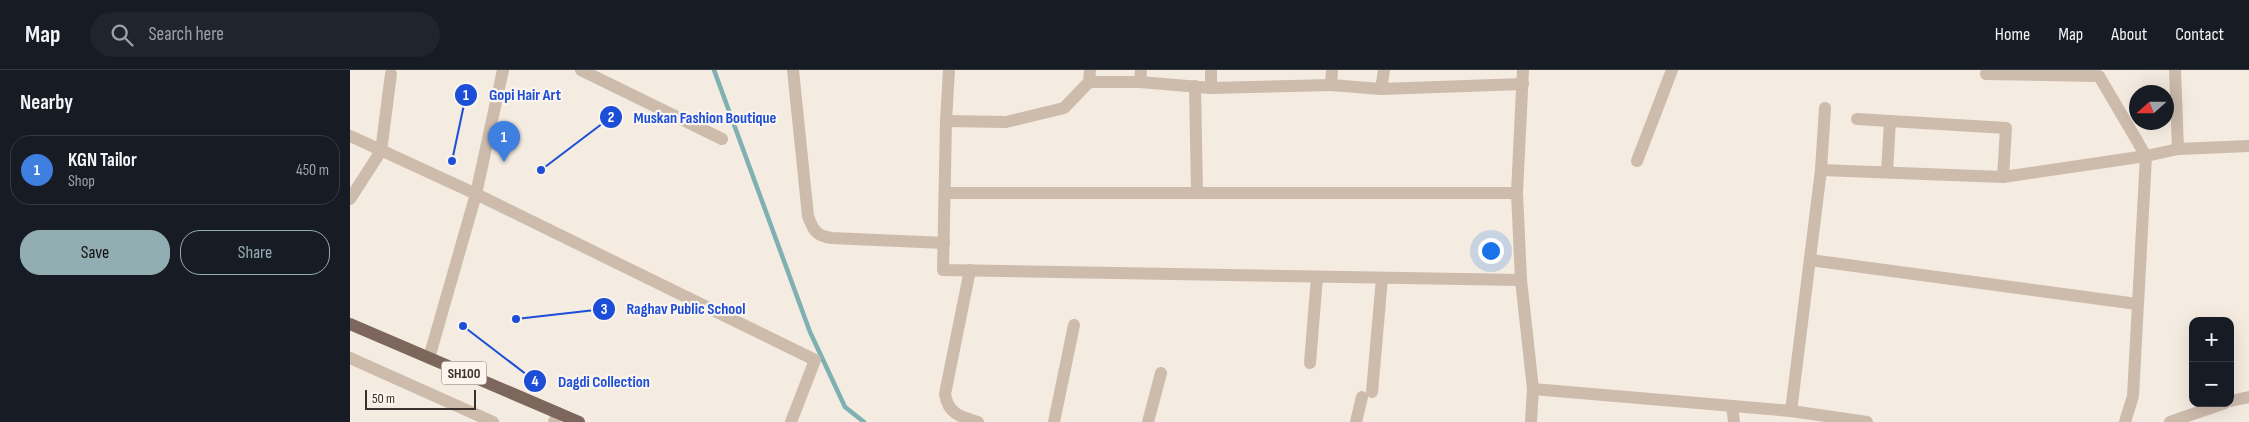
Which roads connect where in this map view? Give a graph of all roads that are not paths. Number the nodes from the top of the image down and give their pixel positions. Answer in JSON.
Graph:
{"nodes":[{"id":1,"x":503,"y":70,"type":"edge"},
{"id":2,"x":581,"y":70,"type":"edge"},
{"id":3,"x":793,"y":70,"type":"edge"},
{"id":4,"x":949,"y":70,"type":"edge"},
{"id":5,"x":1212,"y":70,"type":"edge"},
{"id":6,"x":1332,"y":70,"type":"edge"},
{"id":7,"x":1384,"y":70,"type":"edge"},
{"id":8,"x":1523,"y":70,"type":"edge"},
{"id":9,"x":1672,"y":70,"type":"edge"},
{"id":10,"x":1986,"y":70,"type":"edge"},
{"id":11,"x":2175,"y":70,"type":"edge"},
{"id":12,"x":2099,"y":73,"type":"edge"},
{"id":13,"x":391,"y":74,"type":"dead end"},
{"id":14,"x":1089,"y":76,"type":"edge"},
{"id":15,"x":1141,"y":76,"type":"edge"},
{"id":16,"x":1524,"y":84,"type":"junction"},
{"id":17,"x":1330,"y":85,"type":"junction"},
{"id":18,"x":1195,"y":86,"type":"junction"},
{"id":19,"x":1211,"y":88,"type":"junction"},
{"id":20,"x":1381,"y":89,"type":"junction"},
{"id":21,"x":1825,"y":108,"type":"dead end"},
{"id":22,"x":1857,"y":119,"type":"dead end"},
{"id":23,"x":946,"y":120,"type":"junction"},
{"id":24,"x":1890,"y":121,"type":"junction"},
{"id":25,"x":350,"y":136,"type":"edge"},
{"id":26,"x":722,"y":139,"type":"dead end"},
{"id":27,"x":2249,"y":146,"type":"edge"},
{"id":28,"x":2178,"y":149,"type":"junction"},
{"id":29,"x":381,"y":150,"type":"junction"},
{"id":30,"x":2146,"y":156,"type":"junction"},
{"id":31,"x":1637,"y":161,"type":"dead end"},
{"id":32,"x":1820,"y":170,"type":"junction"},
{"id":33,"x":1887,"y":172,"type":"junction"},
{"id":34,"x":2003,"y":177,"type":"junction"},
{"id":35,"x":945,"y":192,"type":"junction"},
{"id":36,"x":1196,"y":192,"type":"junction"},
{"id":37,"x":1517,"y":193,"type":"junction"},
{"id":38,"x":476,"y":194,"type":"junction"},
{"id":39,"x":350,"y":199,"type":"edge"},
{"id":40,"x":944,"y":243,"type":"junction"},
{"id":41,"x":1810,"y":260,"type":"junction"},
{"id":42,"x":970,"y":270,"type":"junction"},
{"id":43,"x":1317,"y":276,"type":"junction"},
{"id":44,"x":1382,"y":278,"type":"junction"},
{"id":45,"x":1521,"y":280,"type":"junction"},
{"id":46,"x":2137,"y":304,"type":"junction"},
{"id":47,"x":350,"y":324,"type":"edge"},
{"id":48,"x":1074,"y":324,"type":"dead end"},
{"id":49,"x":350,"y":358,"type":"edge"},
{"id":50,"x":429,"y":358,"type":"junction"},
{"id":51,"x":1310,"y":363,"type":"dead end"},
{"id":52,"x":1161,"y":373,"type":"dead end"},
{"id":53,"x":1533,"y":389,"type":"junction"},
{"id":54,"x":2249,"y":397,"type":"edge"},
{"id":55,"x":2234,"y":400,"type":"edge"},
{"id":56,"x":1732,"y":406,"type":"junction"},
{"id":57,"x":2213,"y":407,"type":"edge"},
{"id":58,"x":1791,"y":411,"type":"junction"},
{"id":59,"x":556,"y":417,"type":"edge"},
{"id":60,"x":493,"y":422,"type":"edge"},
{"id":61,"x":579,"y":422,"type":"edge"},
{"id":62,"x":791,"y":422,"type":"edge"},
{"id":63,"x":978,"y":422,"type":"edge"},
{"id":64,"x":1054,"y":422,"type":"edge"},
{"id":65,"x":1148,"y":422,"type":"edge"},
{"id":66,"x":1356,"y":422,"type":"edge"},
{"id":67,"x":1530,"y":422,"type":"edge"},
{"id":68,"x":1734,"y":422,"type":"edge"},
{"id":69,"x":1867,"y":422,"type":"edge"},
{"id":70,"x":2125,"y":422,"type":"edge"},
{"id":71,"x":2170,"y":422,"type":"edge"}],
"edges":[{"from":1,"to":38,"type":"street"},
{"from":2,"to":26,"type":"street"},
{"from":3,"to":40,"type":"street"},
{"from":4,"to":23,"type":"street"},
{"from":5,"to":19,"type":"street"},
{"from":6,"to":17,"type":"street"},
{"from":7,"to":20,"type":"street"},
{"from":8,"to":16,"type":"street"},
{"from":9,"to":31,"type":"street"},
{"from":10,"to":12,"type":"street"},
{"from":11,"to":28,"type":"street"},
{"from":12,"to":30,"type":"street"},
{"from":13,"to":29,"type":"street"},
{"from":14,"to":15,"type":"street"},
{"from":14,"to":23,"type":"street"},
{"from":15,"to":18,"type":"street"},
{"from":16,"to":20,"type":"street"},
{"from":16,"to":37,"type":"street"},
{"from":17,"to":19,"type":"street"},
{"from":17,"to":20,"type":"street"},
{"from":18,"to":19,"type":"street"},
{"from":18,"to":36,"type":"street"},
{"from":21,"to":32,"type":"street"},
{"from":22,"to":24,"type":"street"},
{"from":23,"to":35,"type":"street"},
{"from":24,"to":33,"type":"street"},
{"from":24,"to":34,"type":"street"},
{"from":25,"to":29,"type":"street"},
{"from":27,"to":28,"type":"street"},
{"from":28,"to":30,"type":"street"},
{"from":29,"to":38,"type":"street"},
{"from":29,"to":39,"type":"street"},
{"from":30,"to":34,"type":"street"},
{"from":30,"to":46,"type":"street"},
{"from":32,"to":33,"type":"street"},
{"from":32,"to":41,"type":"street"},
{"from":33,"to":34,"type":"street"},
{"from":35,"to":36,"type":"street"},
{"from":35,"to":40,"type":"street"},
{"from":36,"to":37,"type":"street"},
{"from":37,"to":45,"type":"street"},
{"from":38,"to":50,"type":"street"},
{"from":38,"to":62,"type":"street"},
{"from":40,"to":42,"type":"street"},
{"from":41,"to":46,"type":"street"},
{"from":41,"to":58,"type":"street"},
{"from":42,"to":43,"type":"street"},
{"from":42,"to":63,"type":"street"},
{"from":43,"to":44,"type":"street"},
{"from":43,"to":51,"type":"street"},
{"from":44,"to":45,"type":"street"},
{"from":44,"to":66,"type":"street"},
{"from":45,"to":53,"type":"street"},
{"from":46,"to":70,"type":"street"},
{"from":47,"to":50,"type":"main road","number":"SH100"},
{"from":48,"to":64,"type":"street"},
{"from":49,"to":60,"type":"street"},
{"from":50,"to":59,"type":"main road","number":"SH100"},
{"from":52,"to":65,"type":"street"},
{"from":53,"to":56,"type":"street"},
{"from":53,"to":67,"type":"street"},
{"from":54,"to":55,"type":"street"},
{"from":56,"to":58,"type":"street"},
{"from":56,"to":68,"type":"street"},
{"from":57,"to":71,"type":"street"},
{"from":58,"to":69,"type":"street"},
{"from":59,"to":61,"type":"main road","number":"SH100"}]}
